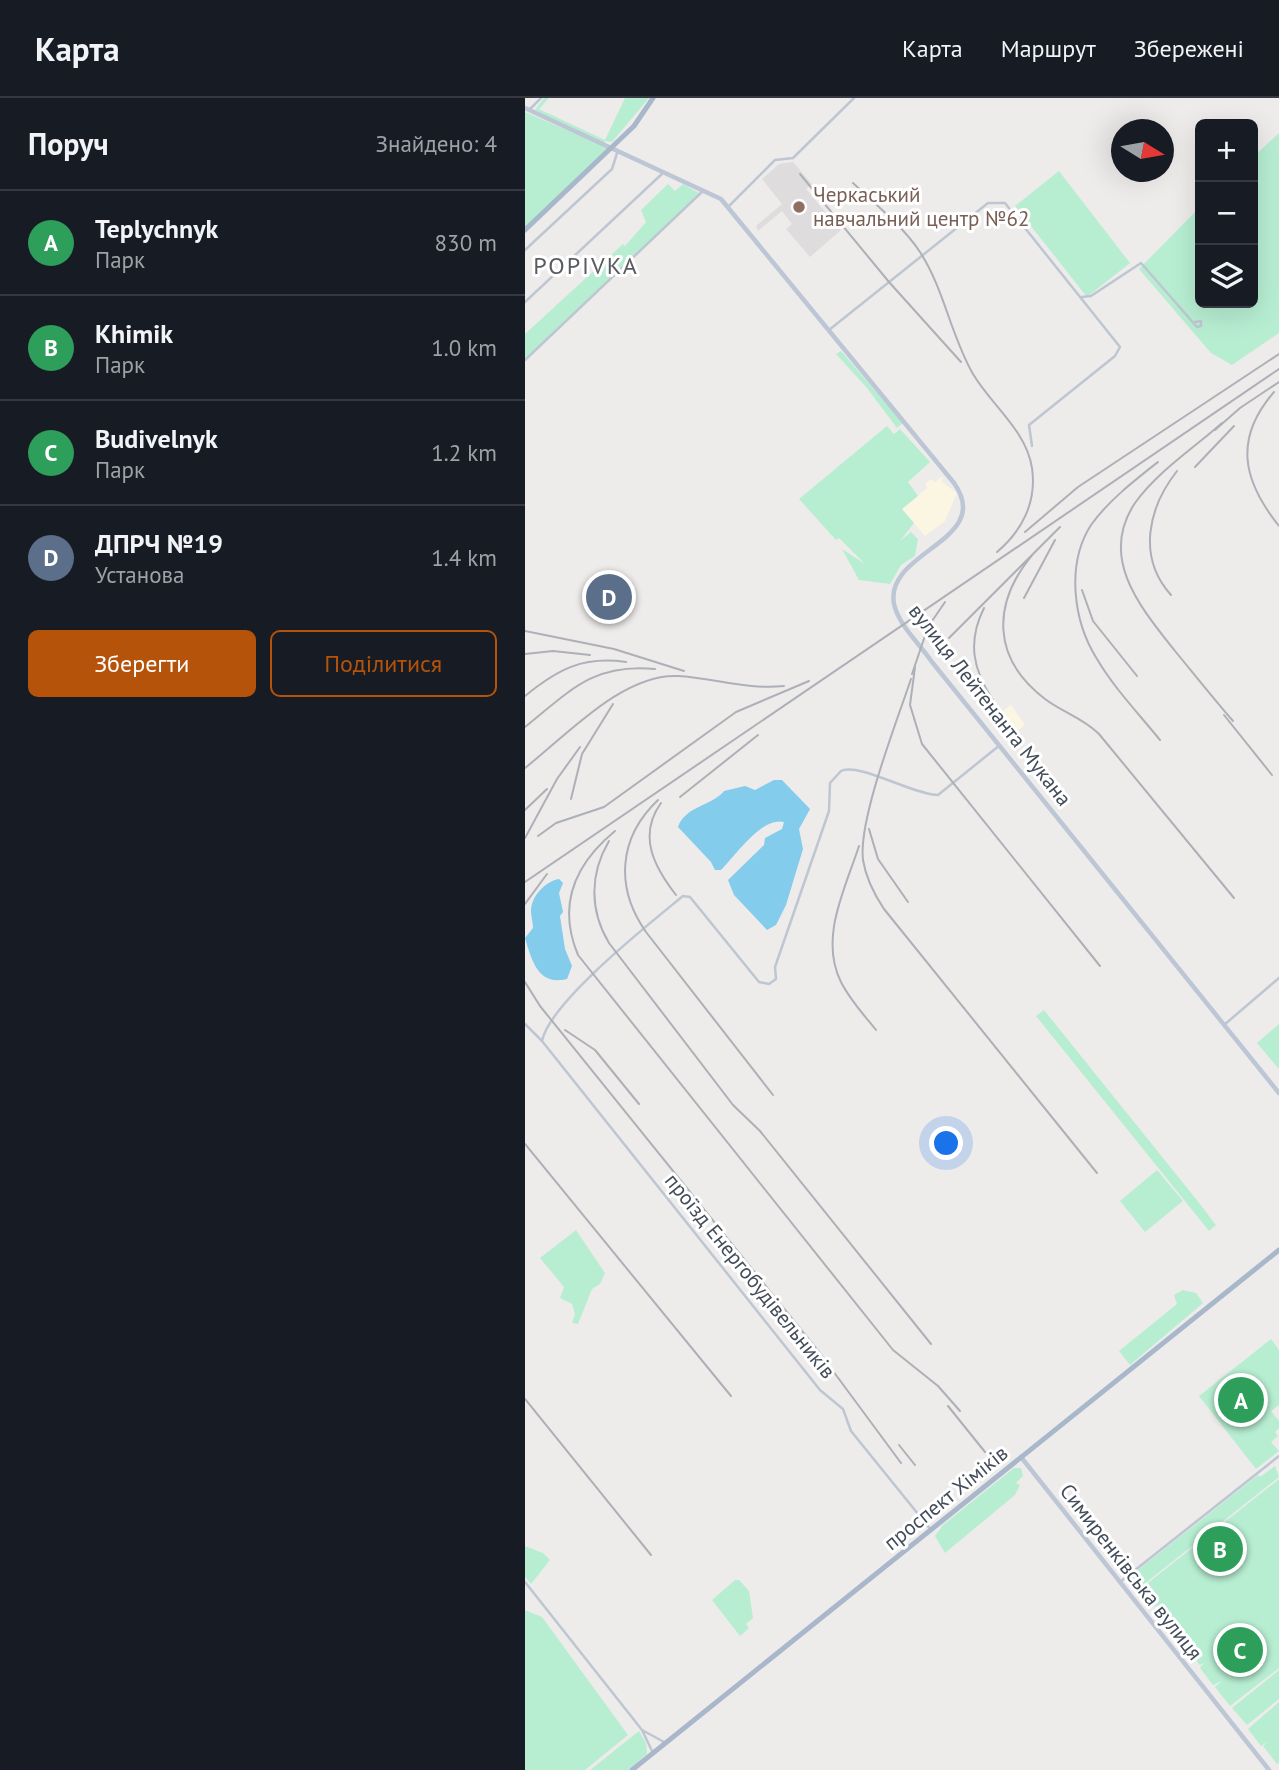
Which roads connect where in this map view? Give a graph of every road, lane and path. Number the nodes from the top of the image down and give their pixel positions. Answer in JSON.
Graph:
{"nodes":[{"id":1,"x":541,"y":98,"type":"edge"},
{"id":2,"x":653,"y":98,"type":"edge"},
{"id":3,"x":854,"y":98,"type":"edge"},
{"id":4,"x":527,"y":109,"type":"edge"},
{"id":5,"x":615,"y":149,"type":"junction"},
{"id":6,"x":664,"y":172,"type":"junction"},
{"id":7,"x":704,"y":190,"type":"junction"},
{"id":8,"x":729,"y":206,"type":"junction"},
{"id":9,"x":525,"y":230,"type":"edge"},
{"id":10,"x":525,"y":250,"type":"edge"},
{"id":11,"x":1082,"y":297,"type":"junction"},
{"id":12,"x":525,"y":302,"type":"edge"},
{"id":13,"x":1195,"y":322,"type":"dead end"},
{"id":14,"x":829,"y":330,"type":"junction"},
{"id":15,"x":525,"y":360,"type":"edge"},
{"id":16,"x":1032,"y":446,"type":"dead end"},
{"id":17,"x":1000,"y":745,"type":"junction"},
{"id":18,"x":1279,"y":978,"type":"edge"},
{"id":19,"x":525,"y":1024,"type":"edge"},
{"id":20,"x":1224,"y":1025,"type":"junction"},
{"id":21,"x":542,"y":1041,"type":"junction"},
{"id":22,"x":1279,"y":1093,"type":"edge"},
{"id":23,"x":1279,"y":1250,"type":"edge"},
{"id":24,"x":1279,"y":1456,"type":"edge"},
{"id":25,"x":1021,"y":1457,"type":"junction"},
{"id":26,"x":931,"y":1530,"type":"junction"},
{"id":27,"x":525,"y":1582,"type":"edge"},
{"id":28,"x":1119,"y":1584,"type":"junction"},
{"id":29,"x":642,"y":1730,"type":"junction"},
{"id":30,"x":667,"y":1742,"type":"junction"},
{"id":31,"x":653,"y":1754,"type":"junction"},
{"id":32,"x":632,"y":1770,"type":"edge"},
{"id":33,"x":1269,"y":1770,"type":"edge"}],
"edges":[{"from":1,"to":4,"type":"street"},
{"from":2,"to":5,"type":"main road"},
{"from":3,"to":8,"type":"street"},
{"from":4,"to":5,"type":"main road","name":"вулиця Лейтенанта Мукана"},
{"from":5,"to":6,"type":"main road","name":"вулиця Лейтенанта Мукана"},
{"from":5,"to":9,"type":"main road"},
{"from":5,"to":10,"type":"street"},
{"from":6,"to":7,"type":"main road","name":"вулиця Лейтенанта Мукана"},
{"from":6,"to":12,"type":"street"},
{"from":7,"to":8,"type":"main road","name":"вулиця Лейтенанта Мукана"},
{"from":7,"to":15,"type":"street"},
{"from":8,"to":14,"type":"main road","name":"вулиця Лейтенанта Мукана"},
{"from":11,"to":13,"type":"street"},
{"from":11,"to":14,"type":"street"},
{"from":11,"to":16,"type":"street"},
{"from":14,"to":17,"type":"main road","name":"вулиця Лейтенанта Мукана"},
{"from":17,"to":20,"type":"main road","name":"вулиця Лейтенанта Мукана"},
{"from":17,"to":21,"type":"street"},
{"from":18,"to":20,"type":"street"},
{"from":19,"to":21,"type":"street","name":"проїзд Енергобудівельників"},
{"from":20,"to":22,"type":"main road","name":"вулиця Лейтенанта Мукана"},
{"from":21,"to":26,"type":"street","name":"проїзд Енергобудівельників"},
{"from":23,"to":25,"type":"main road","name":"проспект Хіміків"},
{"from":24,"to":28,"type":"street"},
{"from":25,"to":26,"type":"main road","name":"проспект Хіміків"},
{"from":25,"to":28,"type":"main road","name":"Симиренківська вулиця"},
{"from":26,"to":30,"type":"main road","name":"проспект Хіміків"},
{"from":27,"to":29,"type":"street"},
{"from":28,"to":33,"type":"main road","name":"Симиренківська вулиця"},
{"from":29,"to":30,"type":"street"},
{"from":29,"to":31,"type":"street"},
{"from":30,"to":31,"type":"main road","name":"проспект Хіміків"},
{"from":31,"to":32,"type":"main road","name":"проспект Хіміків"}]}
